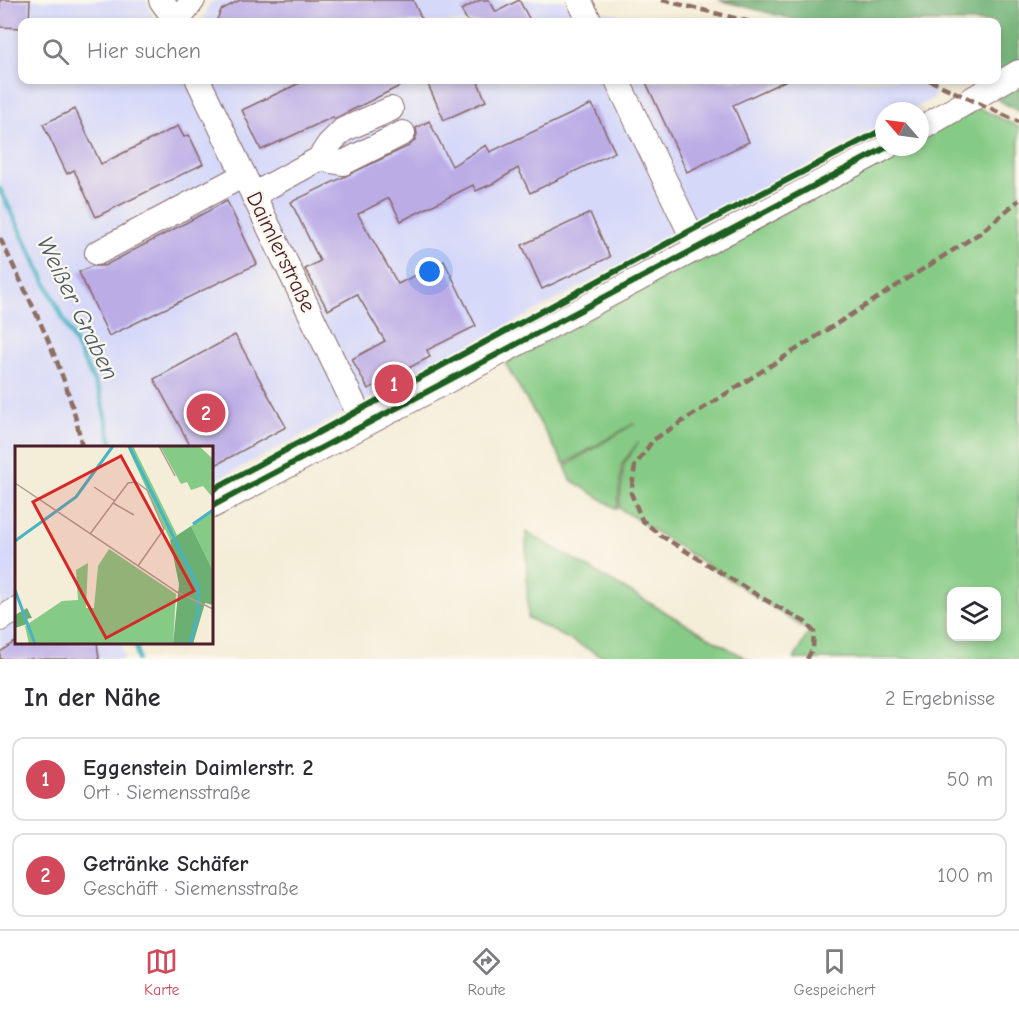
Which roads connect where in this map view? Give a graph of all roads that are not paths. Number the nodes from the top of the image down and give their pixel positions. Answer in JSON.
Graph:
{"nodes":[{"id":1,"x":161,"y":0,"type":"edge"},
{"id":2,"x":193,"y":0,"type":"edge"},
{"id":3,"x":579,"y":0,"type":"edge"},
{"id":4,"x":174,"y":18,"type":"edge"},
{"id":5,"x":180,"y":18,"type":"edge"},
{"id":6,"x":588,"y":18,"type":"edge"},
{"id":7,"x":1019,"y":72,"type":"edge"},
{"id":8,"x":1001,"y":82,"type":"edge"},
{"id":9,"x":200,"y":84,"type":"edge"},
{"id":10,"x":619,"y":84,"type":"edge"},
{"id":11,"x":998,"y":84,"type":"edge"},
{"id":12,"x":391,"y":109,"type":"dead end"},
{"id":13,"x":929,"y":124,"type":"edge"},
{"id":14,"x":403,"y":133,"type":"dead end"},
{"id":15,"x":875,"y":153,"type":"edge"},
{"id":16,"x":319,"y":159,"type":"junction"},
{"id":17,"x":248,"y":185,"type":"junction"},
{"id":18,"x":697,"y":247,"type":"junction"},
{"id":19,"x":97,"y":254,"type":"dead end"},
{"id":20,"x":364,"y":425,"type":"junction"},
{"id":21,"x":213,"y":505,"type":"edge"},
{"id":22,"x":15,"y":611,"type":"edge"},
{"id":23,"x":0,"y":619,"type":"edge"}],
"edges":[{"from":1,"to":4,"type":"street"},
{"from":2,"to":5,"type":"street"},
{"from":3,"to":6,"type":"street"},
{"from":7,"to":8,"type":"street"},
{"from":9,"to":17,"type":"street","name":"Daimlerstraße"},
{"from":10,"to":18,"type":"street"},
{"from":11,"to":13,"type":"street"},
{"from":12,"to":16,"type":"street"},
{"from":14,"to":16,"type":"street"},
{"from":15,"to":18,"type":"street"},
{"from":16,"to":17,"type":"street"},
{"from":17,"to":19,"type":"street"},
{"from":17,"to":20,"type":"street","name":"Daimlerstraße"},
{"from":18,"to":20,"type":"street"},
{"from":20,"to":21,"type":"street"},
{"from":22,"to":23,"type":"street"}]}
